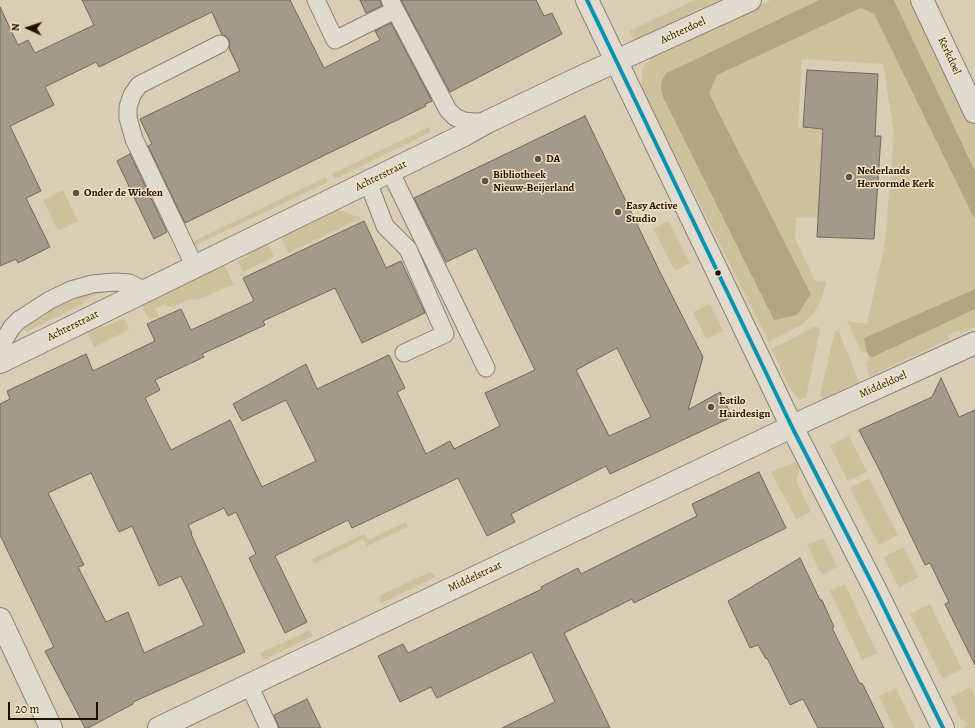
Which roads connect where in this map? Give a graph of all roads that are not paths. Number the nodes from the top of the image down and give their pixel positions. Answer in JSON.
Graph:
{"nodes":[{"id":1,"x":316,"y":0,"type":"edge"},
{"id":2,"x":587,"y":0,"type":"edge"},
{"id":3,"x":750,"y":0,"type":"edge"},
{"id":4,"x":922,"y":0,"type":"edge"},
{"id":5,"x":393,"y":5,"type":"edge"},
{"id":6,"x":220,"y":44,"type":"dead end"},
{"id":7,"x":616,"y":61,"type":"junction"},
{"id":8,"x":975,"y":112,"type":"edge"},
{"id":9,"x":487,"y":122,"type":"junction"},
{"id":10,"x":390,"y":171,"type":"junction"},
{"id":11,"x":368,"y":182,"type":"junction"},
{"id":12,"x":195,"y":266,"type":"junction"},
{"id":13,"x":146,"y":291,"type":"junction"},
{"id":14,"x":975,"y":343,"type":"edge"},
{"id":15,"x":404,"y":353,"type":"dead end"},
{"id":16,"x":0,"y":358,"type":"edge"},
{"id":17,"x":0,"y":362,"type":"edge"},
{"id":18,"x":486,"y":368,"type":"dead end"},
{"id":19,"x":792,"y":427,"type":"junction"},
{"id":20,"x":0,"y":619,"type":"edge"},
{"id":21,"x":249,"y":685,"type":"junction"},
{"id":22,"x":51,"y":728,"type":"edge"},
{"id":23,"x":159,"y":728,"type":"edge"},
{"id":24,"x":269,"y":728,"type":"edge"},
{"id":25,"x":943,"y":728,"type":"edge"}],
"edges":[{"from":1,"to":5,"type":"lane"},
{"from":2,"to":7,"type":"street"},
{"from":3,"to":7,"type":"street","name":"Achterdoel"},
{"from":4,"to":8,"type":"street","name":"Kerkdoel"},
{"from":5,"to":9,"type":"lane"},
{"from":6,"to":12,"type":"lane"},
{"from":7,"to":9,"type":"street","name":"Achterstraat"},
{"from":7,"to":19,"type":"street"},
{"from":9,"to":10,"type":"street","name":"Achterstraat"},
{"from":10,"to":11,"type":"street","name":"Achterstraat"},
{"from":10,"to":18,"type":"lane"},
{"from":11,"to":12,"type":"street","name":"Achterstraat"},
{"from":11,"to":15,"type":"lane"},
{"from":12,"to":13,"type":"street","name":"Achterstraat"},
{"from":13,"to":16,"type":"lane"},
{"from":13,"to":17,"type":"street","name":"Achterstraat"},
{"from":14,"to":19,"type":"street","name":"Middeldoel"},
{"from":19,"to":21,"type":"street","name":"Middelstraat"},
{"from":19,"to":25,"type":"street"},
{"from":20,"to":22,"type":"street"},
{"from":21,"to":23,"type":"street","name":"Middelstraat"},
{"from":21,"to":24,"type":"lane"}]}
